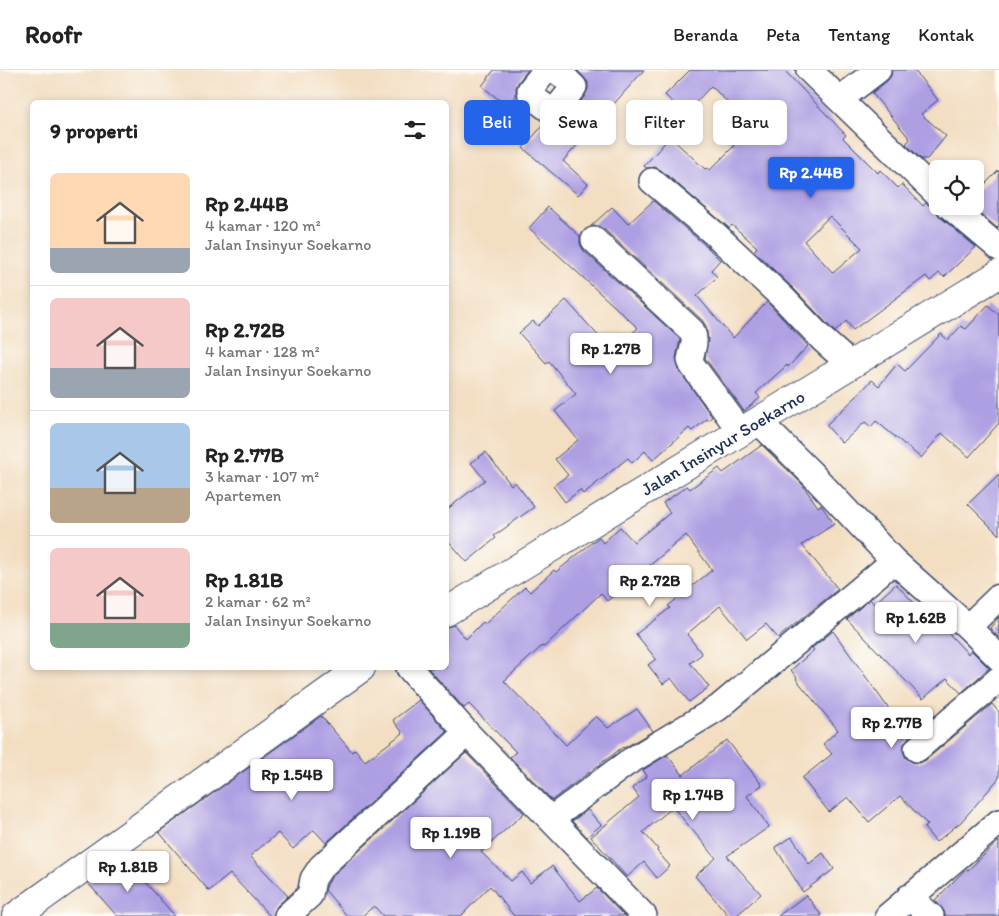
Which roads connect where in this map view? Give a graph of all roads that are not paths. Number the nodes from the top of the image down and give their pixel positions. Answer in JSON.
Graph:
{"nodes":[{"id":1,"x":546,"y":70,"type":"edge"},
{"id":2,"x":555,"y":70,"type":"edge"},
{"id":3,"x":809,"y":70,"type":"edge"},
{"id":4,"x":878,"y":70,"type":"edge"},
{"id":5,"x":840,"y":99,"type":"junction"},
{"id":6,"x":652,"y":181,"type":"dead end"},
{"id":7,"x":929,"y":186,"type":"edge"},
{"id":8,"x":960,"y":215,"type":"edge"},
{"id":9,"x":594,"y":240,"type":"dead end"},
{"id":10,"x":999,"y":248,"type":"edge"},
{"id":11,"x":999,"y":274,"type":"edge"},
{"id":12,"x":851,"y":365,"type":"junction"},
{"id":13,"x":750,"y":427,"type":"junction"},
{"id":14,"x":894,"y":561,"type":"junction"},
{"id":15,"x":999,"y":597,"type":"edge"},
{"id":16,"x":449,"y":610,"type":"edge"},
{"id":17,"x":968,"y":627,"type":"junction"},
{"id":18,"x":999,"y":658,"type":"edge"},
{"id":19,"x":357,"y":670,"type":"edge"},
{"id":20,"x":410,"y":670,"type":"edge"},
{"id":21,"x":999,"y":679,"type":"edge"},
{"id":22,"x":467,"y":733,"type":"junction"},
{"id":23,"x":917,"y":749,"type":"dead end"},
{"id":24,"x":551,"y":820,"type":"junction"},
{"id":25,"x":999,"y":822,"type":"edge"},
{"id":26,"x":909,"y":897,"type":"junction"},
{"id":27,"x":16,"y":916,"type":"edge"},
{"id":28,"x":287,"y":916,"type":"edge"},
{"id":29,"x":644,"y":916,"type":"edge"},
{"id":30,"x":888,"y":916,"type":"edge"},
{"id":31,"x":931,"y":916,"type":"edge"}],
"edges":[{"from":1,"to":2,"type":"street"},
{"from":3,"to":5,"type":"street"},
{"from":4,"to":5,"type":"street"},
{"from":5,"to":7,"type":"street"},
{"from":6,"to":12,"type":"street"},
{"from":8,"to":10,"type":"street"},
{"from":9,"to":13,"type":"street"},
{"from":11,"to":12,"type":"main road","name":"Jalan Insinyur Soekarno"},
{"from":12,"to":13,"type":"main road","name":"Jalan Insinyur Soekarno"},
{"from":13,"to":14,"type":"street"},
{"from":13,"to":16,"type":"main road","name":"Jalan Insinyur Soekarno"},
{"from":14,"to":17,"type":"street"},
{"from":14,"to":24,"type":"street"},
{"from":15,"to":17,"type":"street"},
{"from":17,"to":18,"type":"street"},
{"from":19,"to":27,"type":"main road"},
{"from":20,"to":22,"type":"street"},
{"from":21,"to":23,"type":"street"},
{"from":22,"to":24,"type":"street"},
{"from":22,"to":28,"type":"street"},
{"from":24,"to":29,"type":"street"},
{"from":25,"to":26,"type":"street"},
{"from":26,"to":30,"type":"street"},
{"from":26,"to":31,"type":"street"}]}
